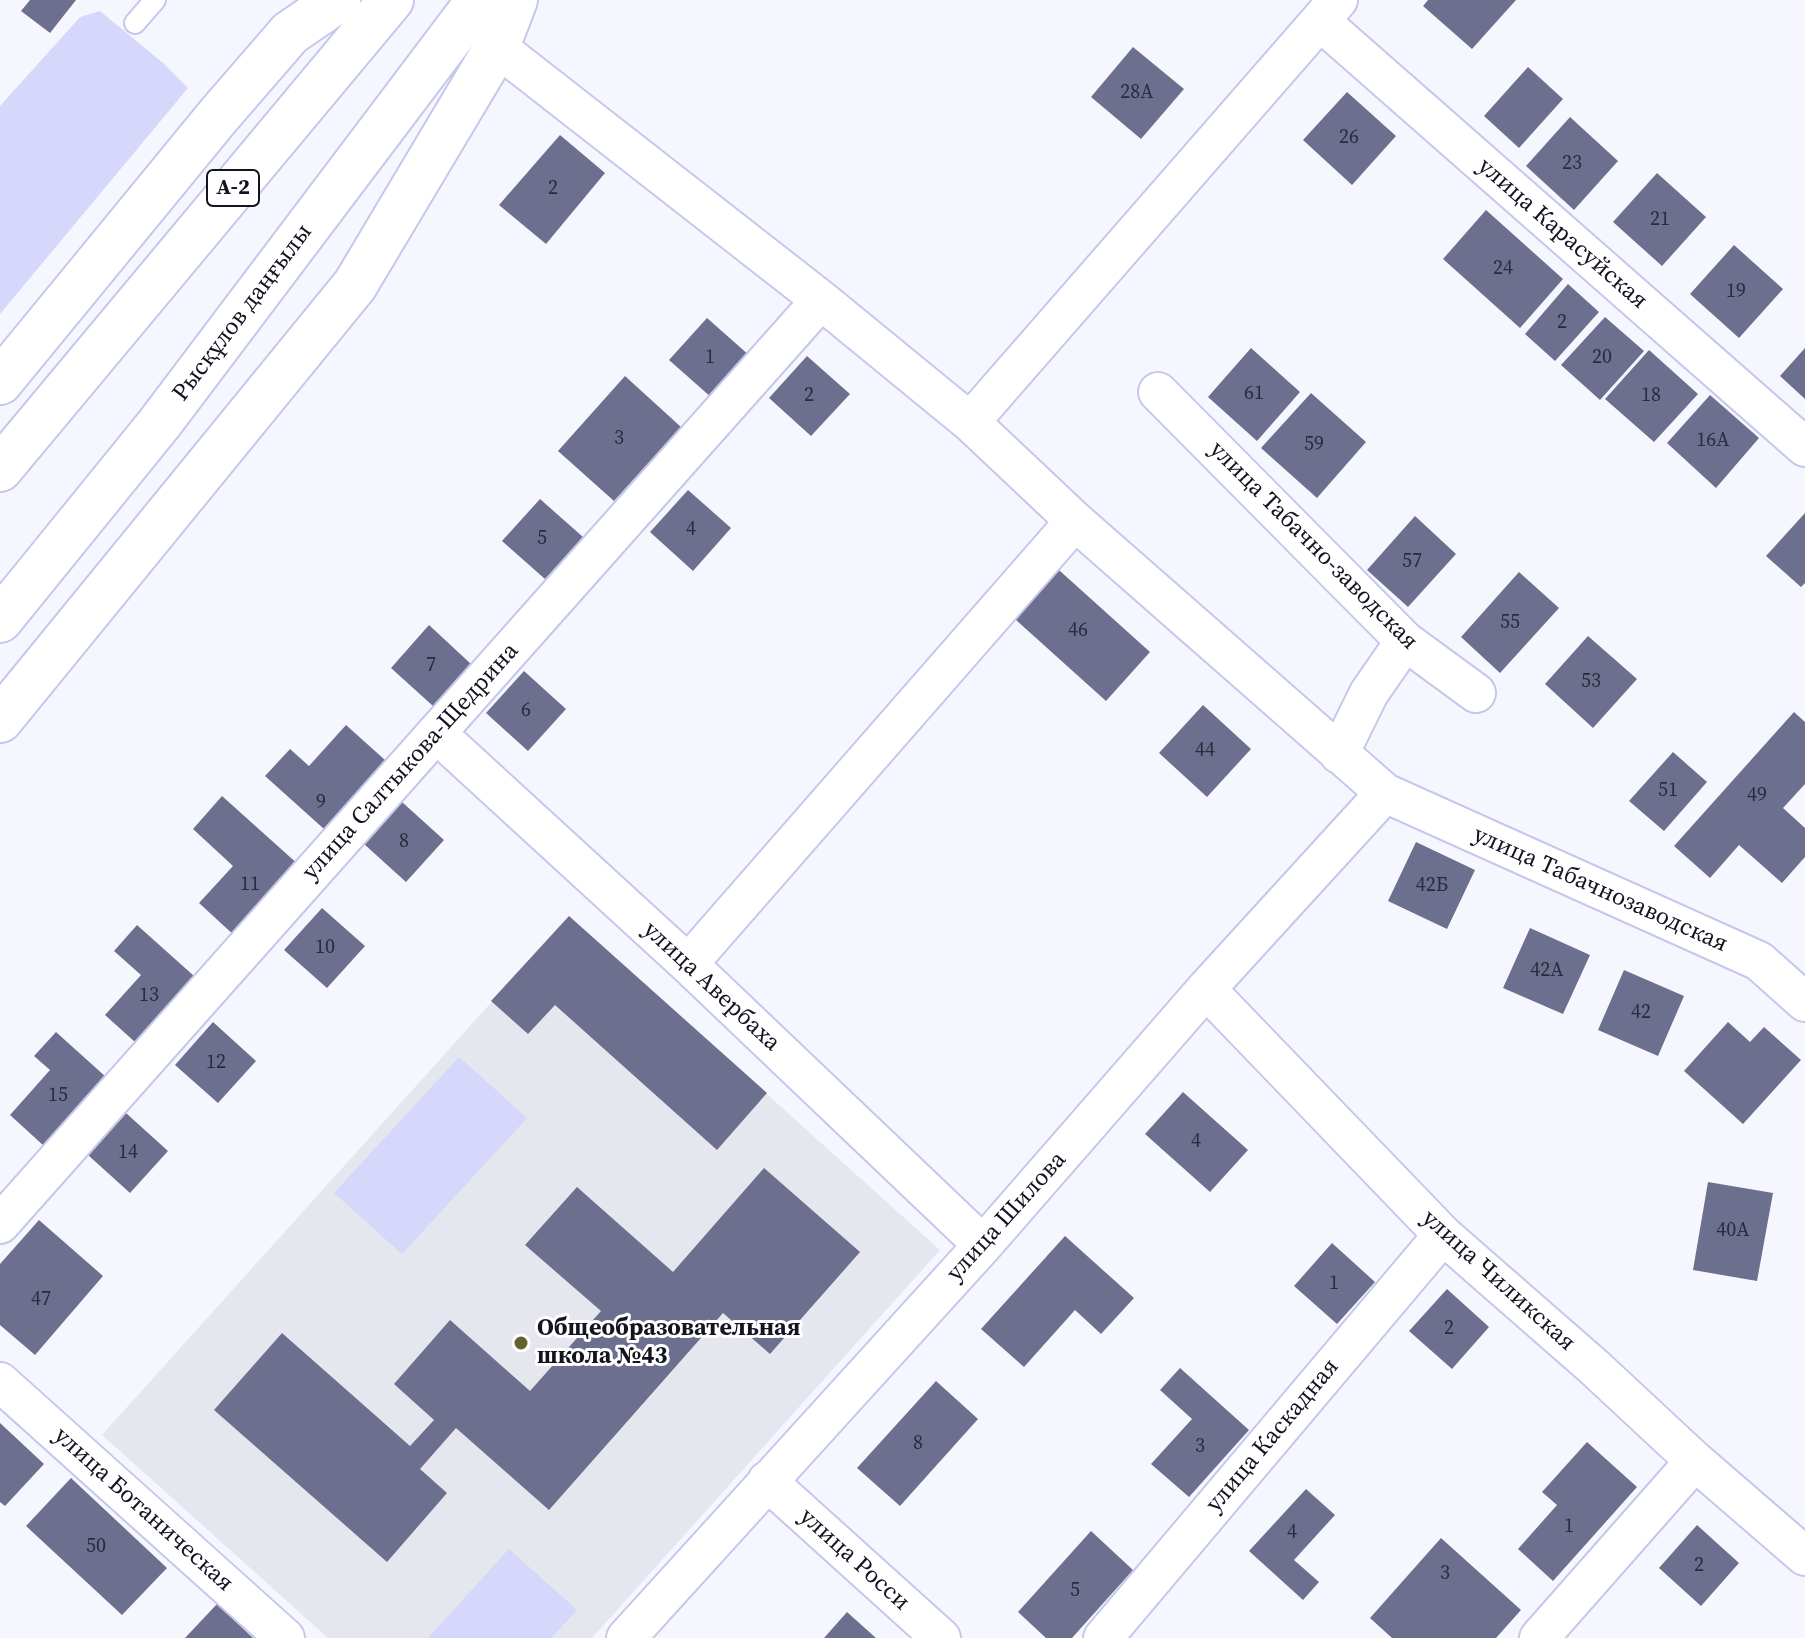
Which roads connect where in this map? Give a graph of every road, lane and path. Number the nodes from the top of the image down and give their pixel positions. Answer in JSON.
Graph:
{"nodes":[{"id":1,"x":155,"y":0,"type":"edge"},
{"id":2,"x":338,"y":0,"type":"edge"},
{"id":3,"x":391,"y":0,"type":"edge"},
{"id":4,"x":479,"y":0,"type":"edge"},
{"id":5,"x":515,"y":0,"type":"edge"},
{"id":6,"x":1329,"y":11,"type":"edge"},
{"id":7,"x":135,"y":23,"type":"dead end"},
{"id":8,"x":497,"y":47,"type":"junction"},
{"id":9,"x":821,"y":300,"type":"junction"},
{"id":10,"x":0,"y":382,"type":"edge"},
{"id":11,"x":1158,"y":392,"type":"dead end"},
{"id":12,"x":970,"y":422,"type":"junction"},
{"id":13,"x":1805,"y":447,"type":"edge"},
{"id":14,"x":0,"y":469,"type":"edge"},
{"id":15,"x":1075,"y":521,"type":"junction"},
{"id":16,"x":0,"y":620,"type":"edge"},
{"id":17,"x":1405,"y":641,"type":"junction"},
{"id":18,"x":1476,"y":693,"type":"dead end"},
{"id":19,"x":0,"y":720,"type":"edge"},
{"id":20,"x":436,"y":733,"type":"junction"},
{"id":21,"x":1339,"y":754,"type":"junction"},
{"id":22,"x":1385,"y":793,"type":"junction"},
{"id":23,"x":688,"y":964,"type":"junction"},
{"id":24,"x":1206,"y":989,"type":"junction"},
{"id":25,"x":1805,"y":1002,"type":"edge"},
{"id":26,"x":0,"y":1224,"type":"edge"},
{"id":27,"x":1443,"y":1235,"type":"junction"},
{"id":28,"x":983,"y":1245,"type":"junction"},
{"id":29,"x":0,"y":1382,"type":"edge"},
{"id":30,"x":1695,"y":1461,"type":"junction"},
{"id":31,"x":767,"y":1481,"type":"junction"},
{"id":32,"x":1805,"y":1556,"type":"edge"},
{"id":33,"x":285,"y":1638,"type":"edge"},
{"id":34,"x":626,"y":1638,"type":"edge"},
{"id":35,"x":941,"y":1638,"type":"edge"},
{"id":36,"x":1103,"y":1638,"type":"edge"},
{"id":37,"x":1539,"y":1638,"type":"edge"}],
"edges":[{"from":1,"to":7,"type":"lane"},
{"from":2,"to":10,"type":"main road"},
{"from":3,"to":14,"type":"main road","number":"A-2"},
{"from":4,"to":16,"type":"main road","name":"Рысқұлов даңғылы"},
{"from":5,"to":8,"type":"main road"},
{"from":6,"to":12,"type":"street"},
{"from":6,"to":13,"type":"street","name":"улица Карасуйская"},
{"from":8,"to":9,"type":"street","name":"улица Табачнозаводская"},
{"from":8,"to":19,"type":"main road"},
{"from":9,"to":12,"type":"street","name":"улица Табачнозаводская"},
{"from":9,"to":20,"type":"street","name":"улица Салтыкова-Щедрина"},
{"from":11,"to":17,"type":"street","name":"улица Табачно-заводская"},
{"from":12,"to":15,"type":"street","name":"улица Табачнозаводская"},
{"from":15,"to":21,"type":"street","name":"улица Табачнозаводская"},
{"from":15,"to":23,"type":"street"},
{"from":17,"to":18,"type":"street","name":"улица Табачно-заводская"},
{"from":17,"to":21,"type":"street"},
{"from":20,"to":23,"type":"street","name":"улица Авербаха"},
{"from":20,"to":26,"type":"street","name":"улица Салтыкова-Щедрина"},
{"from":21,"to":22,"type":"street","name":"улица Табачнозаводская"},
{"from":22,"to":24,"type":"street","name":"улица Шилова"},
{"from":22,"to":25,"type":"street","name":"улица Табачнозаводская"},
{"from":23,"to":28,"type":"street","name":"улица Авербаха"},
{"from":24,"to":27,"type":"street","name":"улица Чиликская"},
{"from":24,"to":28,"type":"street","name":"улица Шилова"},
{"from":27,"to":30,"type":"street","name":"улица Чиликская"},
{"from":27,"to":36,"type":"street","name":"улица Каскадная"},
{"from":28,"to":31,"type":"street","name":"улица Шилова"},
{"from":29,"to":33,"type":"street","name":"улица Ботаническая"},
{"from":30,"to":32,"type":"street","name":"улица Чиликская"},
{"from":30,"to":37,"type":"street"},
{"from":31,"to":34,"type":"street","name":"улица Шилова"},
{"from":31,"to":35,"type":"street","name":"улица Росси"}]}
